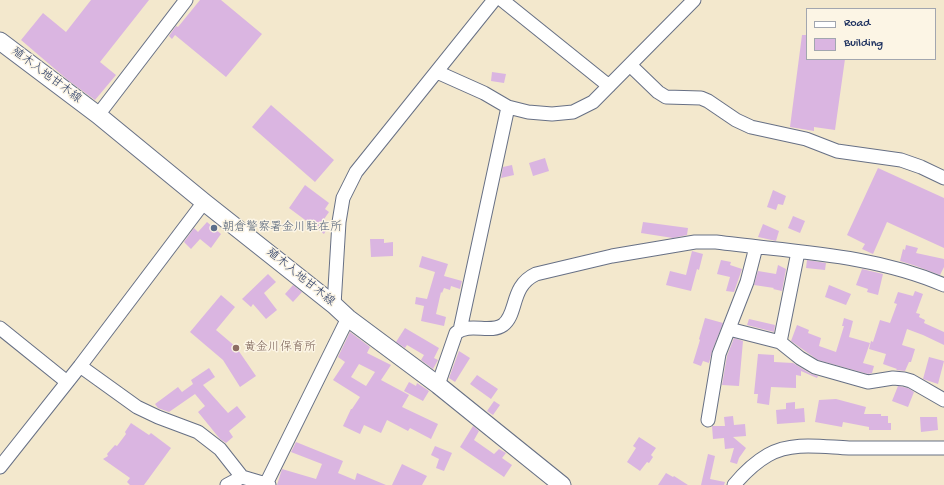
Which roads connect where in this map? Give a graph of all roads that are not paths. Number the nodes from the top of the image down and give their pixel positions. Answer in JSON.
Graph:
{"nodes":[{"id":1,"x":186,"y":0,"type":"edge"},
{"id":2,"x":494,"y":0,"type":"edge"},
{"id":3,"x":502,"y":0,"type":"edge"},
{"id":4,"x":694,"y":0,"type":"edge"},
{"id":5,"x":0,"y":41,"type":"edge"},
{"id":6,"x":630,"y":65,"type":"junction"},
{"id":7,"x":437,"y":72,"type":"junction"},
{"id":8,"x":609,"y":86,"type":"junction"},
{"id":9,"x":508,"y":107,"type":"junction"},
{"id":10,"x":98,"y":116,"type":"junction"},
{"id":11,"x":944,"y":178,"type":"edge"},
{"id":12,"x":204,"y":202,"type":"junction"},
{"id":13,"x":756,"y":247,"type":"junction"},
{"id":14,"x":798,"y":252,"type":"junction"},
{"id":15,"x":944,"y":285,"type":"edge"},
{"id":16,"x":334,"y":305,"type":"junction"},
{"id":17,"x":348,"y":318,"type":"junction"},
{"id":18,"x":0,"y":328,"type":"edge"},
{"id":19,"x":729,"y":329,"type":"junction"},
{"id":20,"x":460,"y":330,"type":"junction"},
{"id":21,"x":780,"y":342,"type":"junction"},
{"id":22,"x":80,"y":366,"type":"junction"},
{"id":23,"x":67,"y":382,"type":"junction"},
{"id":24,"x":438,"y":385,"type":"junction"},
{"id":25,"x":944,"y":400,"type":"edge"},
{"id":26,"x":708,"y":420,"type":"dead end"},
{"id":27,"x":944,"y":448,"type":"edge"},
{"id":28,"x":0,"y":468,"type":"edge"},
{"id":29,"x":242,"y":477,"type":"junction"},
{"id":30,"x":268,"y":484,"type":"edge"},
{"id":31,"x":227,"y":485,"type":"edge"},
{"id":32,"x":562,"y":485,"type":"edge"},
{"id":33,"x":734,"y":485,"type":"edge"}],
"edges":[{"from":1,"to":10,"type":"street"},
{"from":2,"to":7,"type":"street"},
{"from":3,"to":8,"type":"street"},
{"from":4,"to":6,"type":"street"},
{"from":5,"to":10,"type":"main road","name":"殖木入地甘木線"},
{"from":6,"to":8,"type":"street"},
{"from":6,"to":11,"type":"street"},
{"from":7,"to":9,"type":"street"},
{"from":7,"to":16,"type":"street"},
{"from":8,"to":9,"type":"street"},
{"from":9,"to":20,"type":"street"},
{"from":10,"to":12,"type":"main road","name":"殖木入地甘木線"},
{"from":12,"to":16,"type":"main road","name":"殖木入地甘木線"},
{"from":12,"to":22,"type":"street"},
{"from":13,"to":14,"type":"street"},
{"from":13,"to":19,"type":"street"},
{"from":13,"to":20,"type":"street"},
{"from":14,"to":15,"type":"street"},
{"from":14,"to":21,"type":"street"},
{"from":16,"to":17,"type":"main road","name":"殖木入地甘木線"},
{"from":17,"to":24,"type":"main road","name":"殖木入地甘木線"},
{"from":17,"to":30,"type":"street"},
{"from":18,"to":23,"type":"street"},
{"from":19,"to":21,"type":"street"},
{"from":19,"to":26,"type":"street"},
{"from":20,"to":24,"type":"street"},
{"from":21,"to":25,"type":"street"},
{"from":22,"to":23,"type":"street"},
{"from":22,"to":29,"type":"street"},
{"from":23,"to":28,"type":"street"},
{"from":24,"to":32,"type":"main road","name":"殖木入地甘木線"},
{"from":27,"to":33,"type":"street"},
{"from":29,"to":30,"type":"street"},
{"from":29,"to":31,"type":"street"}]}
